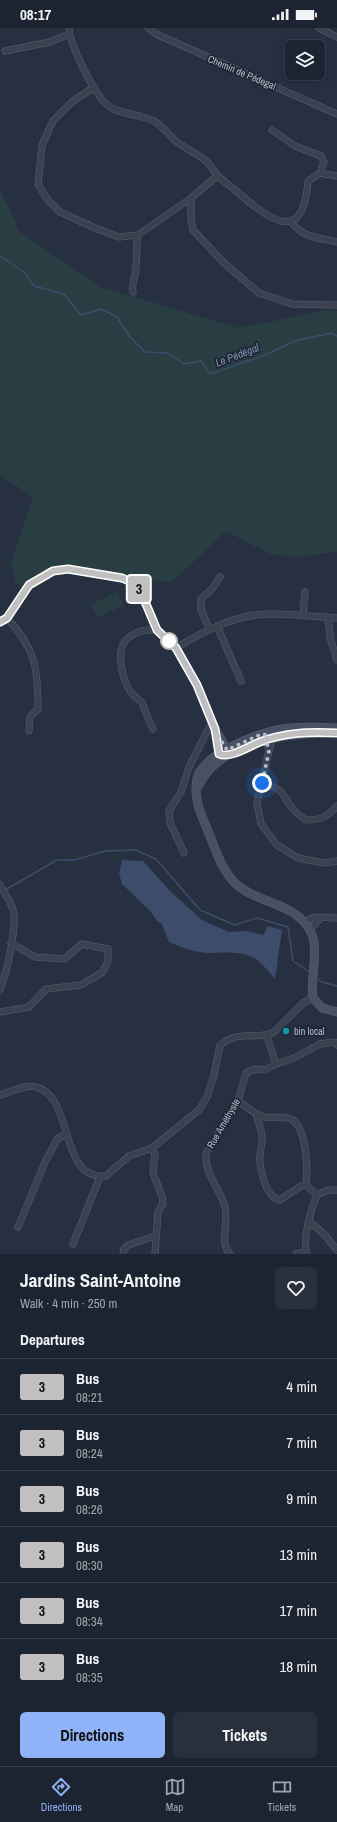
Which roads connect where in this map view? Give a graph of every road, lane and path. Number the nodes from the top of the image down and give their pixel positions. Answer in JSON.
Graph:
{"nodes":[{"id":1,"x":148,"y":28,"type":"edge"},
{"id":2,"x":319,"y":28,"type":"edge"},
{"id":3,"x":69,"y":31,"type":"edge"},
{"id":4,"x":337,"y":37,"type":"edge"},
{"id":5,"x":6,"y":51,"type":"dead end"},
{"id":6,"x":94,"y":88,"type":"junction"},
{"id":7,"x":337,"y":114,"type":"edge"},
{"id":8,"x":272,"y":130,"type":"dead end"},
{"id":9,"x":320,"y":173,"type":"junction"},
{"id":10,"x":217,"y":176,"type":"junction"},
{"id":11,"x":337,"y":176,"type":"edge"},
{"id":12,"x":191,"y":198,"type":"junction"},
{"id":13,"x":291,"y":221,"type":"junction"},
{"id":14,"x":138,"y":235,"type":"junction"},
{"id":15,"x":337,"y":242,"type":"edge"},
{"id":16,"x":133,"y":292,"type":"dead end"},
{"id":17,"x":337,"y":305,"type":"edge"},
{"id":18,"x":220,"y":577,"type":"dead end"},
{"id":19,"x":305,"y":592,"type":"dead end"},
{"id":20,"x":303,"y":615,"type":"junction"},
{"id":21,"x":328,"y":618,"type":"junction"},
{"id":22,"x":337,"y":618,"type":"edge"},
{"id":23,"x":3,"y":620,"type":"edge"},
{"id":24,"x":217,"y":626,"type":"junction"},
{"id":25,"x":209,"y":628,"type":"junction"},
{"id":26,"x":157,"y":630,"type":"junction"},
{"id":27,"x":176,"y":648,"type":"junction"},
{"id":28,"x":337,"y":660,"type":"edge"},
{"id":29,"x":241,"y":681,"type":"dead end"},
{"id":30,"x":213,"y":726,"type":"junction"},
{"id":31,"x":337,"y":728,"type":"edge"},
{"id":32,"x":153,"y":729,"type":"dead end"},
{"id":33,"x":30,"y":731,"type":"dead end"},
{"id":34,"x":337,"y":733,"type":"edge"},
{"id":35,"x":267,"y":737,"type":"junction"},
{"id":36,"x":224,"y":754,"type":"junction"},
{"id":37,"x":262,"y":783,"type":"junction"},
{"id":38,"x":337,"y":806,"type":"edge"},
{"id":39,"x":184,"y":853,"type":"dead end"},
{"id":40,"x":337,"y":861,"type":"edge"},
{"id":41,"x":2,"y":889,"type":"edge"},
{"id":42,"x":320,"y":918,"type":"junction"},
{"id":43,"x":337,"y":918,"type":"edge"},
{"id":44,"x":304,"y":922,"type":"junction"},
{"id":45,"x":310,"y":930,"type":"junction"},
{"id":46,"x":11,"y":943,"type":"junction"},
{"id":47,"x":0,"y":989,"type":"edge"},
{"id":48,"x":313,"y":996,"type":"junction"},
{"id":49,"x":0,"y":1012,"type":"edge"},
{"id":50,"x":337,"y":1012,"type":"edge"},
{"id":51,"x":267,"y":1036,"type":"junction"},
{"id":52,"x":337,"y":1045,"type":"edge"},
{"id":53,"x":276,"y":1064,"type":"junction"},
{"id":54,"x":0,"y":1095,"type":"edge"},
{"id":55,"x":238,"y":1101,"type":"junction"},
{"id":56,"x":256,"y":1114,"type":"junction"},
{"id":57,"x":66,"y":1134,"type":"junction"},
{"id":58,"x":152,"y":1148,"type":"junction"},
{"id":59,"x":100,"y":1177,"type":"junction"},
{"id":60,"x":306,"y":1185,"type":"junction"},
{"id":61,"x":337,"y":1190,"type":"edge"},
{"id":62,"x":317,"y":1194,"type":"junction"},
{"id":63,"x":310,"y":1222,"type":"junction"},
{"id":64,"x":18,"y":1228,"type":"dead end"},
{"id":65,"x":156,"y":1236,"type":"junction"},
{"id":66,"x":73,"y":1244,"type":"dead end"},
{"id":67,"x":337,"y":1250,"type":"edge"},
{"id":68,"x":307,"y":1253,"type":"edge"},
{"id":69,"x":123,"y":1254,"type":"edge"},
{"id":70,"x":155,"y":1254,"type":"edge"},
{"id":71,"x":230,"y":1254,"type":"edge"},
{"id":72,"x":296,"y":1254,"type":"edge"}],
"edges":[{"from":1,"to":7,"type":"street","name":"Chemin de Pédegal"},
{"from":2,"to":4,"type":"street"},
{"from":3,"to":5,"type":"street"},
{"from":3,"to":6,"type":"street"},
{"from":6,"to":10,"type":"street"},
{"from":6,"to":14,"type":"street"},
{"from":8,"to":9,"type":"street"},
{"from":9,"to":11,"type":"street"},
{"from":9,"to":13,"type":"street"},
{"from":10,"to":12,"type":"street"},
{"from":10,"to":13,"type":"street"},
{"from":12,"to":14,"type":"street"},
{"from":12,"to":17,"type":"street"},
{"from":13,"to":15,"type":"street"},
{"from":14,"to":16,"type":"street"},
{"from":18,"to":25,"type":"street"},
{"from":19,"to":20,"type":"street"},
{"from":20,"to":21,"type":"street"},
{"from":20,"to":24,"type":"street"},
{"from":21,"to":22,"type":"street"},
{"from":21,"to":28,"type":"street"},
{"from":23,"to":26,"type":"street"},
{"from":23,"to":33,"type":"street"},
{"from":24,"to":25,"type":"street"},
{"from":24,"to":29,"type":"street"},
{"from":25,"to":27,"type":"street"},
{"from":26,"to":27,"type":"street"},
{"from":26,"to":32,"type":"street"},
{"from":27,"to":30,"type":"street"},
{"from":30,"to":36,"type":"street"},
{"from":30,"to":39,"type":"street"},
{"from":31,"to":35,"type":"street"},
{"from":34,"to":35,"type":"street"},
{"from":35,"to":36,"type":"street"},
{"from":35,"to":37,"type":"street"},
{"from":36,"to":44,"type":"street"},
{"from":37,"to":38,"type":"street"},
{"from":37,"to":40,"type":"street"},
{"from":41,"to":46,"type":"street"},
{"from":42,"to":43,"type":"street"},
{"from":42,"to":44,"type":"street"},
{"from":42,"to":45,"type":"street"},
{"from":44,"to":45,"type":"street"},
{"from":45,"to":48,"type":"street"},
{"from":46,"to":47,"type":"street"},
{"from":46,"to":49,"type":"street"},
{"from":48,"to":50,"type":"street"},
{"from":48,"to":51,"type":"street"},
{"from":51,"to":53,"type":"street"},
{"from":51,"to":58,"type":"street"},
{"from":52,"to":53,"type":"street"},
{"from":53,"to":55,"type":"street","name":"Rue Améthyste"},
{"from":54,"to":57,"type":"street"},
{"from":55,"to":56,"type":"street"},
{"from":55,"to":71,"type":"street","name":"Rue Améthyste"},
{"from":56,"to":60,"type":"street"},
{"from":56,"to":60,"type":"street"},
{"from":57,"to":59,"type":"street"},
{"from":57,"to":64,"type":"street"},
{"from":58,"to":59,"type":"street"},
{"from":58,"to":65,"type":"street"},
{"from":59,"to":66,"type":"street"},
{"from":60,"to":62,"type":"street"},
{"from":61,"to":62,"type":"street"},
{"from":62,"to":63,"type":"street"},
{"from":63,"to":67,"type":"street"},
{"from":63,"to":68,"type":"street"},
{"from":65,"to":69,"type":"street"},
{"from":65,"to":70,"type":"street"},
{"from":68,"to":72,"type":"street"}]}
